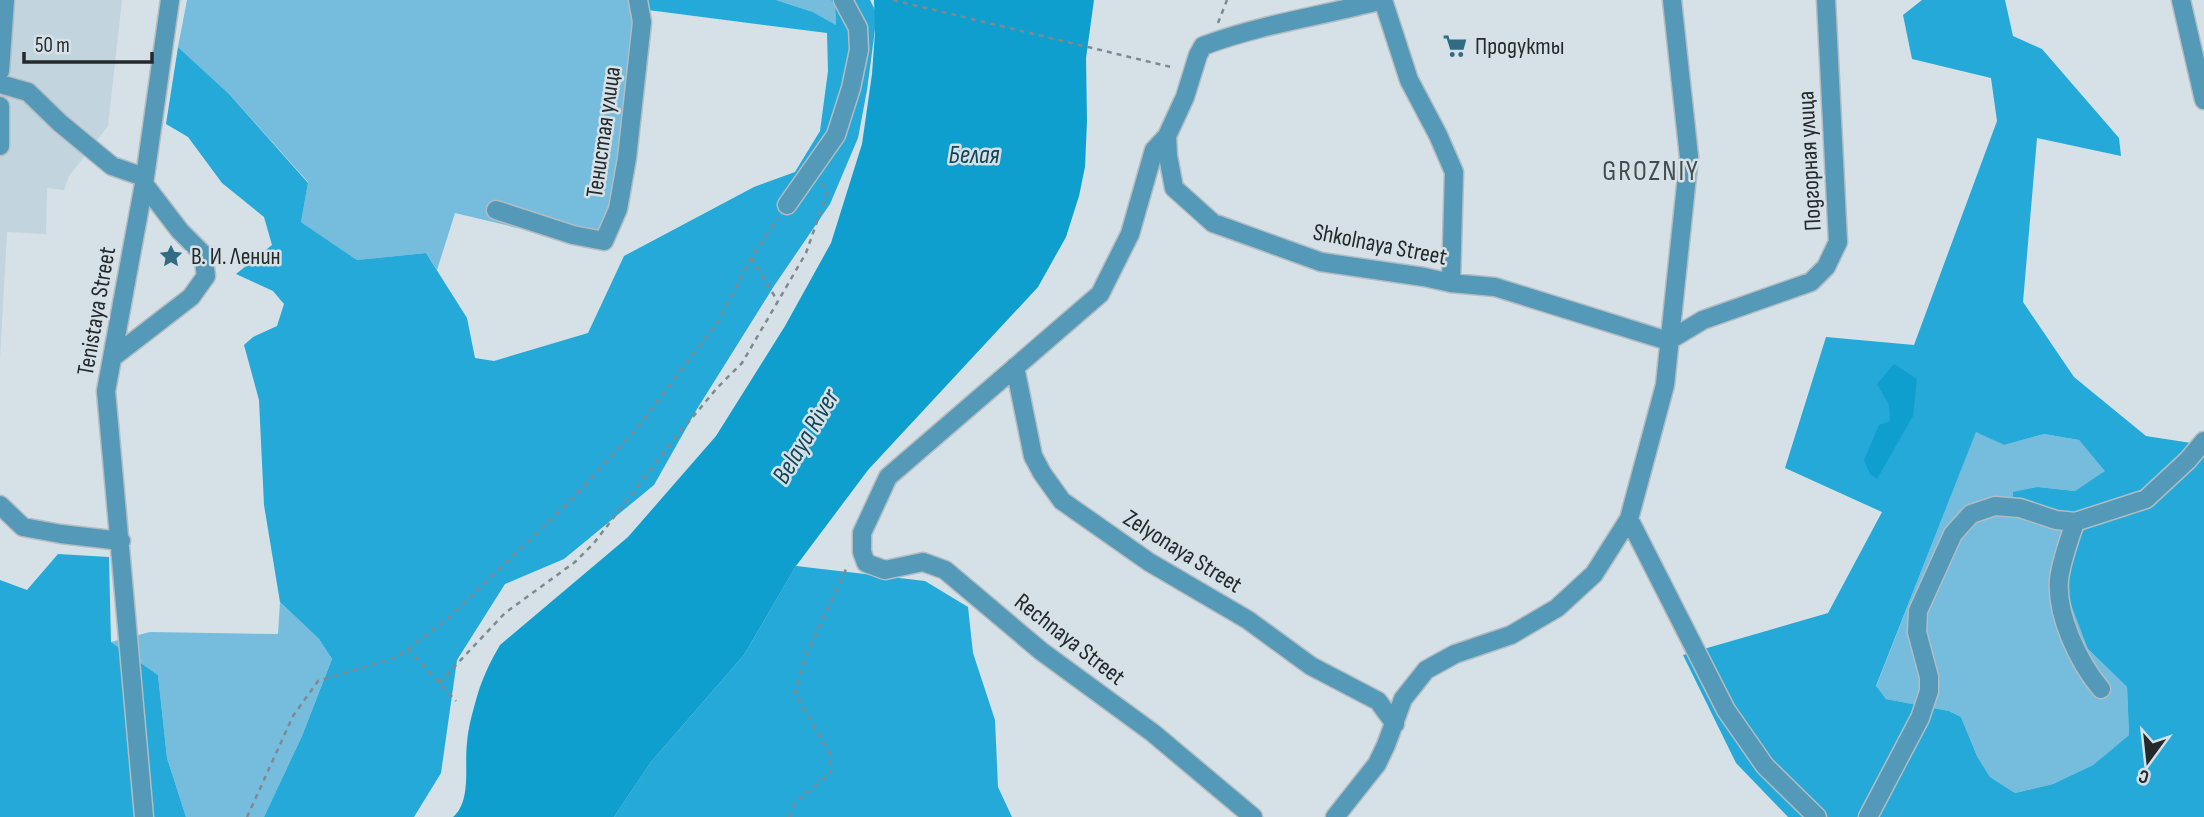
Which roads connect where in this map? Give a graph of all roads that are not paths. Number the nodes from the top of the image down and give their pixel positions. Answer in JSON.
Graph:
{"nodes":[{"id":1,"x":5,"y":0,"type":"edge"},
{"id":2,"x":170,"y":0,"type":"edge"},
{"id":3,"x":638,"y":0,"type":"edge"},
{"id":4,"x":842,"y":0,"type":"edge"},
{"id":5,"x":1382,"y":0,"type":"edge"},
{"id":6,"x":1672,"y":0,"type":"edge"},
{"id":7,"x":1826,"y":0,"type":"edge"},
{"id":8,"x":2182,"y":0,"type":"edge"},
{"id":9,"x":0,"y":71,"type":"edge"},
{"id":10,"x":0,"y":85,"type":"edge"},
{"id":11,"x":2204,"y":100,"type":"edge"},
{"id":12,"x":0,"y":106,"type":"edge"},
{"id":13,"x":1167,"y":136,"type":"junction"},
{"id":14,"x":0,"y":146,"type":"edge"},
{"id":15,"x":144,"y":181,"type":"junction"},
{"id":16,"x":787,"y":205,"type":"road end"},
{"id":17,"x":496,"y":210,"type":"dead end"},
{"id":18,"x":1451,"y":283,"type":"junction"},
{"id":19,"x":1668,"y":341,"type":"junction"},
{"id":20,"x":112,"y":358,"type":"junction"},
{"id":21,"x":1015,"y":367,"type":"junction"},
{"id":22,"x":2204,"y":441,"type":"edge"},
{"id":23,"x":0,"y":505,"type":"edge"},
{"id":24,"x":1629,"y":519,"type":"junction"},
{"id":25,"x":2075,"y":522,"type":"junction"},
{"id":26,"x":121,"y":541,"type":"junction"},
{"id":27,"x":2101,"y":689,"type":"dead end"},
{"id":28,"x":1395,"y":724,"type":"junction"},
{"id":29,"x":144,"y":817,"type":"edge"},
{"id":30,"x":1253,"y":817,"type":"edge"},
{"id":31,"x":1335,"y":817,"type":"edge"},
{"id":32,"x":1817,"y":817,"type":"edge"},
{"id":33,"x":1868,"y":817,"type":"edge"}],
"edges":[{"from":1,"to":9,"type":"street"},
{"from":2,"to":15,"type":"street","name":"Tenistaya Street"},
{"from":3,"to":17,"type":"street","name":"Тенистая улица"},
{"from":4,"to":16,"type":"street"},
{"from":5,"to":13,"type":"street"},
{"from":5,"to":18,"type":"street"},
{"from":6,"to":19,"type":"street"},
{"from":7,"to":19,"type":"street","name":"Подгорная улица"},
{"from":8,"to":11,"type":"street"},
{"from":10,"to":15,"type":"street"},
{"from":12,"to":14,"type":"street"},
{"from":13,"to":18,"type":"street","name":"Shkolnaya Street"},
{"from":13,"to":21,"type":"street"},
{"from":15,"to":20,"type":"street","name":"Tenistaya Street"},
{"from":15,"to":20,"type":"street"},
{"from":18,"to":19,"type":"street","name":"Shkolnaya Street"},
{"from":19,"to":24,"type":"street"},
{"from":20,"to":26,"type":"street","name":"Tenistaya Street"},
{"from":21,"to":28,"type":"street","name":"Zelyonaya Street"},
{"from":21,"to":30,"type":"street","name":"Rechnaya Street"},
{"from":22,"to":25,"type":"street"},
{"from":23,"to":26,"type":"street"},
{"from":24,"to":28,"type":"street"},
{"from":24,"to":32,"type":"street"},
{"from":25,"to":27,"type":"street"},
{"from":25,"to":33,"type":"street"},
{"from":26,"to":29,"type":"street","name":"Tenistaya Street"},
{"from":28,"to":31,"type":"street"}]}
